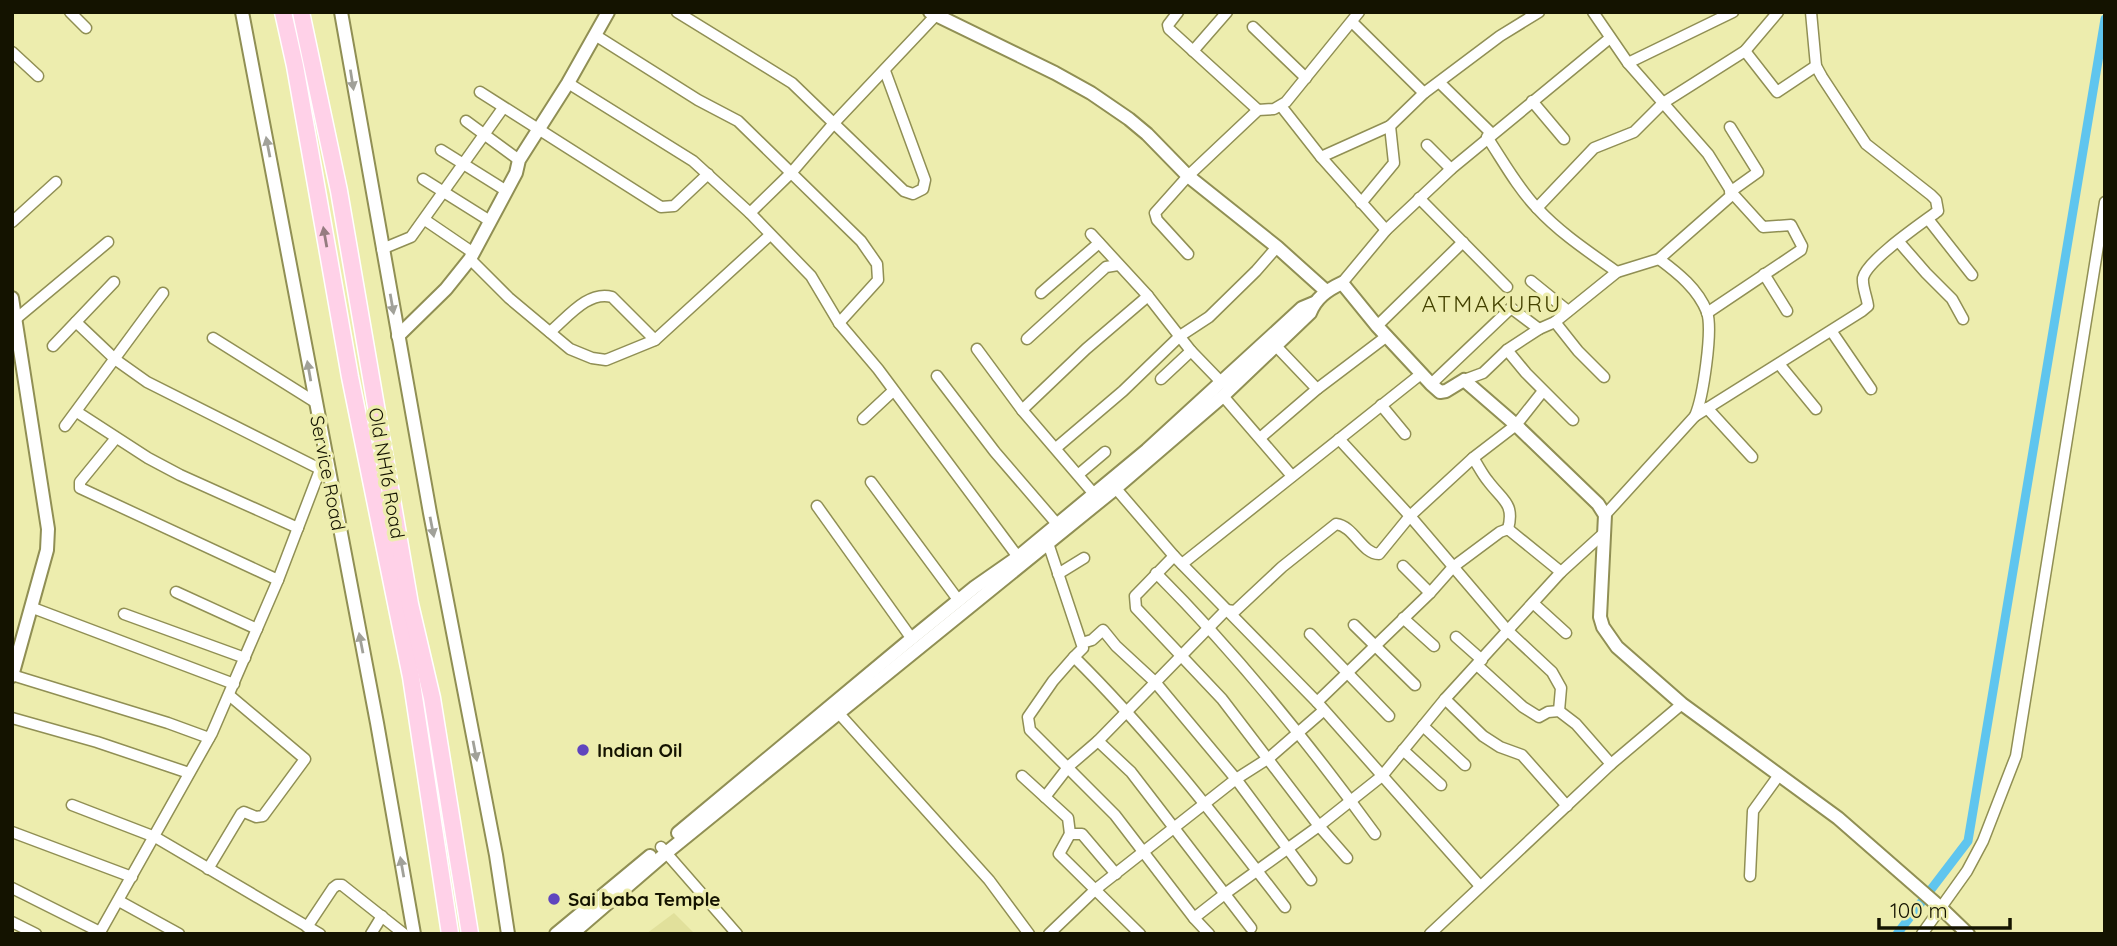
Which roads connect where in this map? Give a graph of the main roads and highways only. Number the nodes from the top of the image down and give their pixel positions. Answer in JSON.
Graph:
{"nodes":[{"id":1,"x":283,"y":12,"type":"edge"},
{"id":2,"x":301,"y":12,"type":"edge"},
{"id":3,"x":470,"y":931,"type":"edge"},
{"id":4,"x":449,"y":932,"type":"edge"}],
"edges":[{"from":4,"to":1,"type":"main road","name":"Old NH16 Road","one_way":true},
{"from":2,"to":3,"type":"main road","name":"Old NH16 Road"}]}
